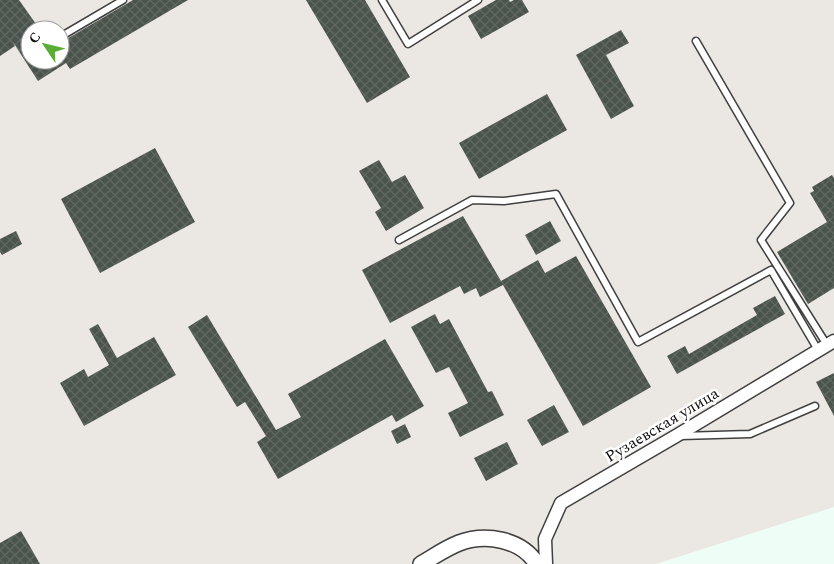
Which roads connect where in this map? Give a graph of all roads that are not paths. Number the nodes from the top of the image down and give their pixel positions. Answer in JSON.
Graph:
{"nodes":[{"id":1,"x":123,"y":0,"type":"edge"},
{"id":2,"x":382,"y":0,"type":"edge"},
{"id":3,"x":478,"y":0,"type":"edge"},
{"id":4,"x":70,"y":31,"type":"edge"},
{"id":5,"x":696,"y":41,"type":"dead end"},
{"id":6,"x":399,"y":240,"type":"dead end"},
{"id":7,"x":826,"y":345,"type":"edge"},
{"id":8,"x":815,"y":406,"type":"dead end"},
{"id":9,"x":676,"y":436,"type":"junction"},
{"id":10,"x":421,"y":564,"type":"edge"},
{"id":11,"x":537,"y":564,"type":"edge"},
{"id":12,"x":546,"y":564,"type":"edge"}],
"edges":[{"from":1,"to":4,"type":"lane"},
{"from":2,"to":3,"type":"lane"},
{"from":5,"to":7,"type":"lane"},
{"from":6,"to":7,"type":"lane"},
{"from":7,"to":9,"type":"street","name":"Рузаевская улица"},
{"from":8,"to":9,"type":"lane"},
{"from":9,"to":12,"type":"street","name":"Рузаевская улица"},
{"from":10,"to":11,"type":"street"}]}
